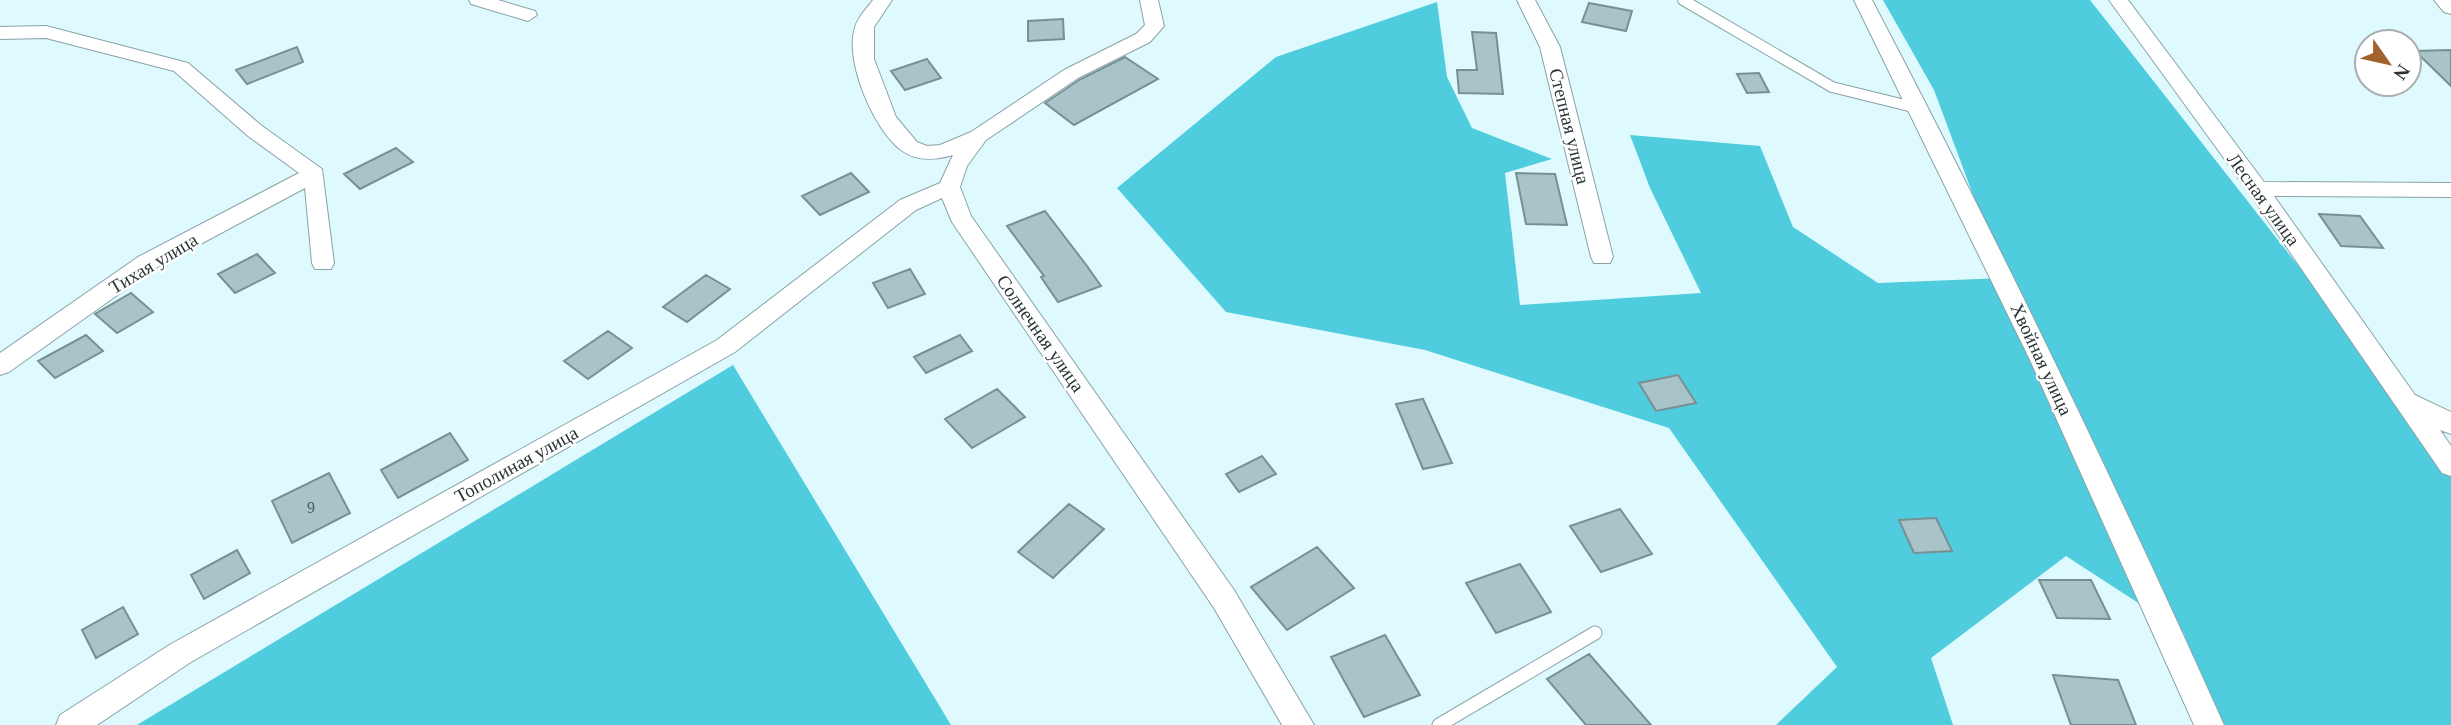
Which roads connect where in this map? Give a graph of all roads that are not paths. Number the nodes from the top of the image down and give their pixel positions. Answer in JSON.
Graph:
{"nodes":[{"id":1,"x":478,"y":0,"type":"edge"},
{"id":2,"x":883,"y":0,"type":"edge"},
{"id":3,"x":1149,"y":0,"type":"edge"},
{"id":4,"x":1526,"y":0,"type":"edge"},
{"id":5,"x":1683,"y":0,"type":"edge"},
{"id":6,"x":1863,"y":0,"type":"edge"},
{"id":7,"x":2118,"y":0,"type":"edge"},
{"id":8,"x":2443,"y":0,"type":"edge"},
{"id":9,"x":2451,"y":8,"type":"edge"},
{"id":10,"x":528,"y":15,"type":"dead end"},
{"id":11,"x":0,"y":33,"type":"edge"},
{"id":12,"x":1922,"y":109,"type":"junction"},
{"id":13,"x":979,"y":135,"type":"junction"},
{"id":14,"x":314,"y":174,"type":"junction"},
{"id":15,"x":949,"y":187,"type":"junction"},
{"id":16,"x":2258,"y":189,"type":"junction"},
{"id":17,"x":2451,"y":190,"type":"edge"},
{"id":18,"x":1602,"y":257,"type":"dead end"},
{"id":19,"x":323,"y":263,"type":"dead end"},
{"id":20,"x":0,"y":366,"type":"edge"},
{"id":21,"x":2407,"y":401,"type":"junction"},
{"id":22,"x":2451,"y":424,"type":"edge"},
{"id":23,"x":2451,"y":466,"type":"edge"},
{"id":24,"x":1595,"y":632,"type":"dead end"},
{"id":25,"x":71,"y":725,"type":"edge"},
{"id":26,"x":1299,"y":725,"type":"edge"},
{"id":27,"x":1438,"y":725,"type":"edge"},
{"id":28,"x":2209,"y":725,"type":"edge"}],
"edges":[{"from":1,"to":10,"type":"street"},
{"from":2,"to":13,"type":"street"},
{"from":3,"to":13,"type":"street"},
{"from":4,"to":18,"type":"street","name":"Степная улица"},
{"from":5,"to":12,"type":"lane"},
{"from":6,"to":12,"type":"street","name":"Хвойная улица"},
{"from":7,"to":16,"type":"street","name":"Лесная улица"},
{"from":8,"to":9,"type":"street"},
{"from":11,"to":14,"type":"street"},
{"from":12,"to":28,"type":"street","name":"Хвойная улица"},
{"from":13,"to":15,"type":"street"},
{"from":14,"to":19,"type":"street"},
{"from":14,"to":20,"type":"street","name":"Тихая улица"},
{"from":15,"to":25,"type":"street","name":"Тополиная улица"},
{"from":15,"to":26,"type":"street","name":"Солнечная улица"},
{"from":16,"to":17,"type":"street"},
{"from":16,"to":21,"type":"street","name":"Лесная улица"},
{"from":21,"to":22,"type":"street","name":"Лесная улица"},
{"from":21,"to":23,"type":"street","name":"Лесная улица"},
{"from":24,"to":27,"type":"lane"}]}
